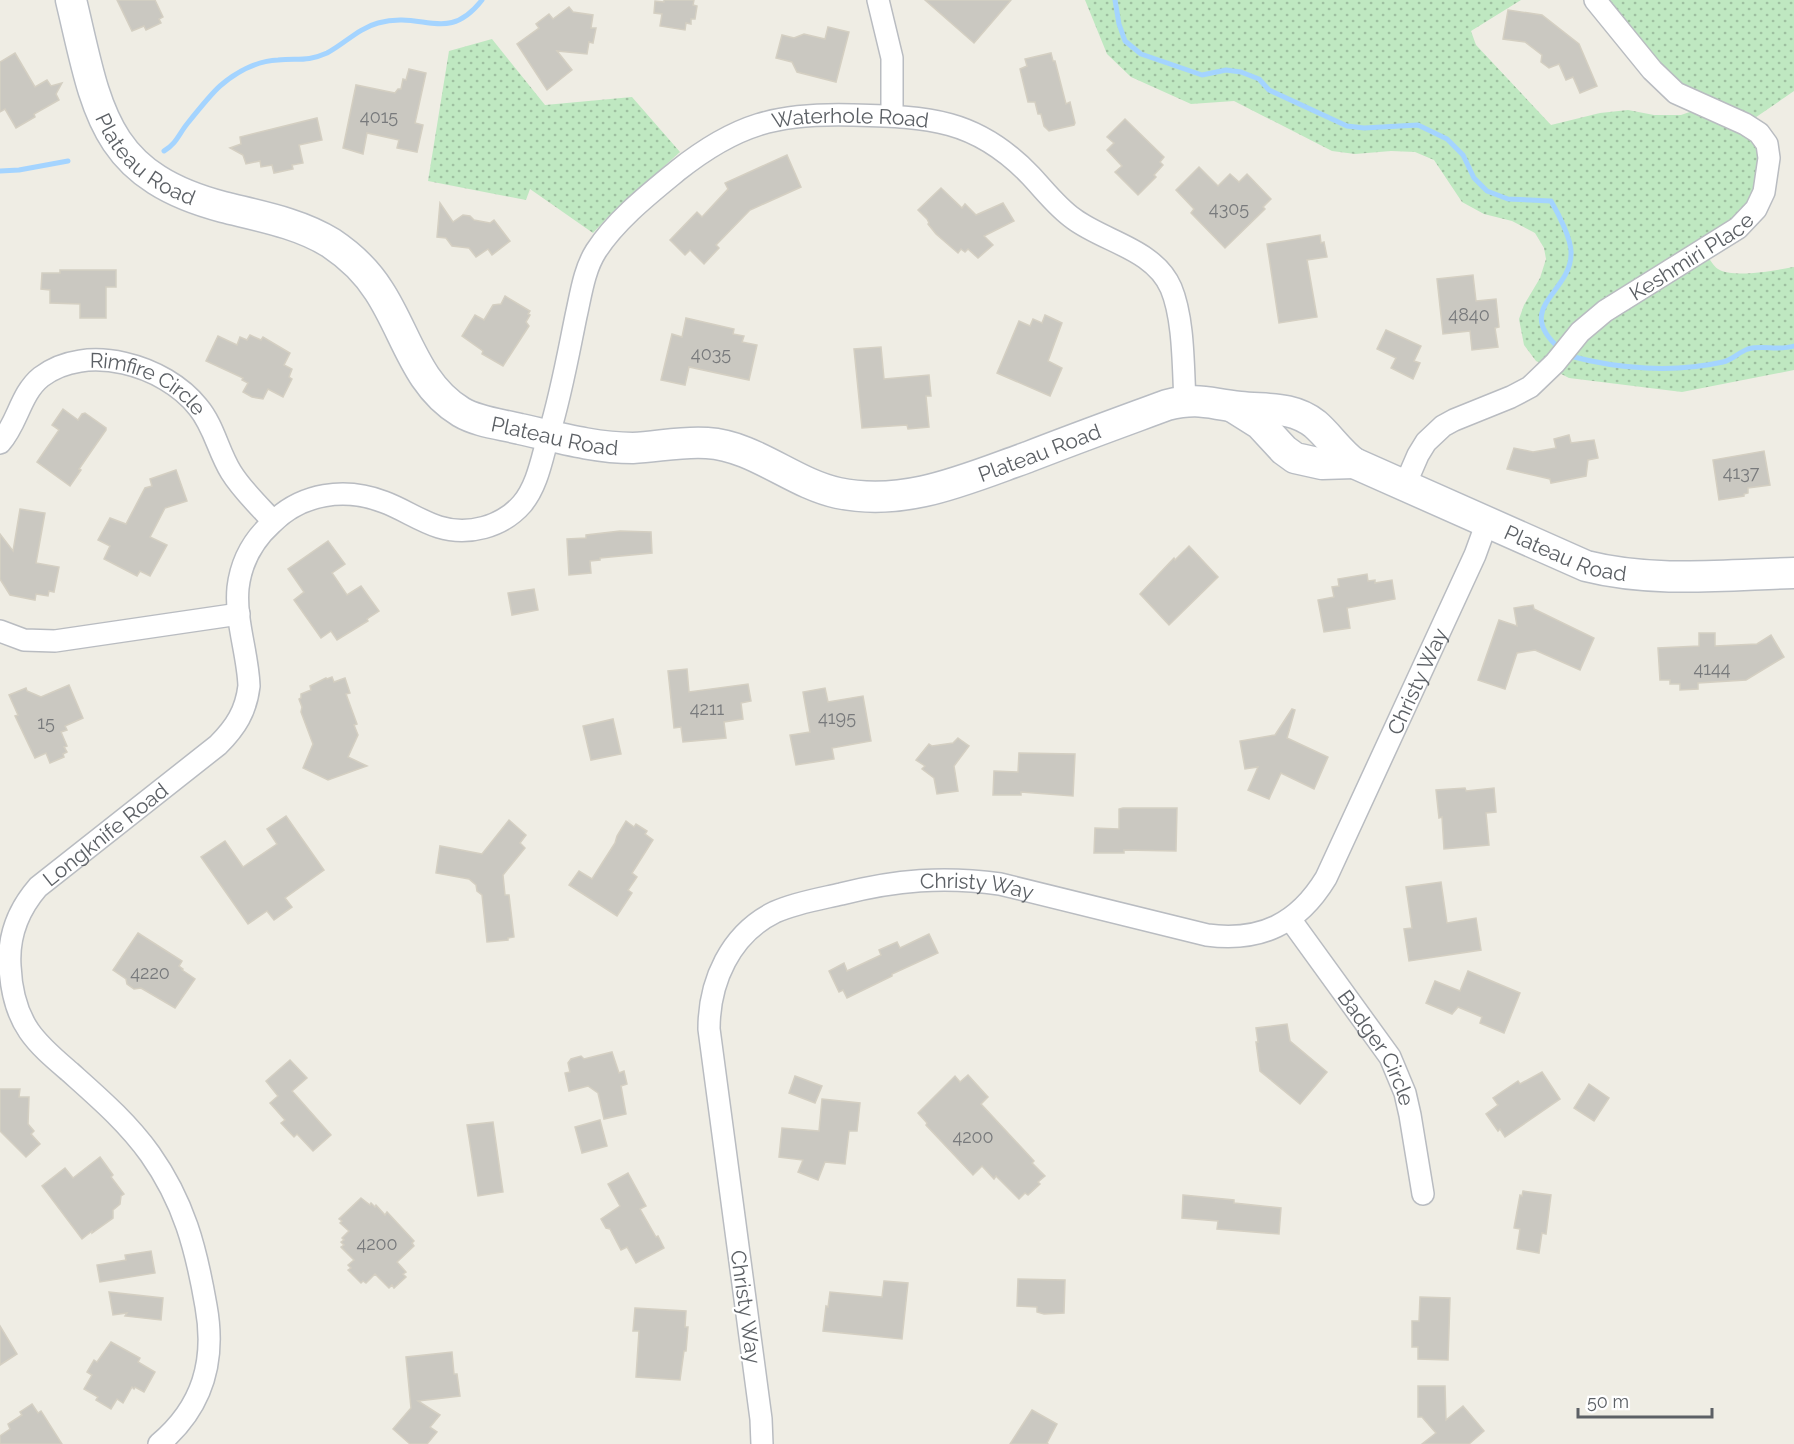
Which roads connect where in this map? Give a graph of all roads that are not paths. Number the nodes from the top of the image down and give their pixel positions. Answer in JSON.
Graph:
{"nodes":[{"id":1,"x":71,"y":0,"type":"edge"},
{"id":2,"x":878,"y":0,"type":"edge"},
{"id":3,"x":1595,"y":0,"type":"edge"},
{"id":4,"x":892,"y":116,"type":"junction"},
{"id":5,"x":1185,"y":401,"type":"junction"},
{"id":6,"x":548,"y":435,"type":"junction"},
{"id":7,"x":0,"y":442,"type":"edge"},
{"id":8,"x":1406,"y":485,"type":"junction"},
{"id":9,"x":273,"y":521,"type":"junction"},
{"id":10,"x":1487,"y":522,"type":"junction"},
{"id":11,"x":1794,"y":573,"type":"edge"},
{"id":12,"x":239,"y":614,"type":"junction"},
{"id":13,"x":0,"y":631,"type":"edge"},
{"id":14,"x":1290,"y":919,"type":"junction"},
{"id":15,"x":1423,"y":1194,"type":"dead end"},
{"id":16,"x":159,"y":1444,"type":"edge"},
{"id":17,"x":762,"y":1444,"type":"edge"}],
"edges":[{"from":1,"to":6,"type":"street","name":"Plateau Road"},
{"from":2,"to":4,"type":"street"},
{"from":3,"to":8,"type":"street","name":"Keshmiri Place"},
{"from":4,"to":5,"type":"street","name":"Waterhole Road"},
{"from":4,"to":6,"type":"street","name":"Waterhole Road"},
{"from":5,"to":6,"type":"street","name":"Plateau Road"},
{"from":5,"to":8,"type":"street","name":"Plateau Road"},
{"from":6,"to":9,"type":"street","name":"Longknife Road"},
{"from":7,"to":9,"type":"street","name":"Rimfire Circle"},
{"from":8,"to":10,"type":"street","name":"Plateau Road"},
{"from":9,"to":12,"type":"street","name":"Longknife Road"},
{"from":10,"to":11,"type":"street","name":"Plateau Road"},
{"from":10,"to":14,"type":"street","name":"Christy Way"},
{"from":12,"to":13,"type":"street"},
{"from":12,"to":16,"type":"street","name":"Longknife Road"},
{"from":14,"to":15,"type":"street","name":"Badger Circle"},
{"from":14,"to":17,"type":"street","name":"Christy Way"}]}
